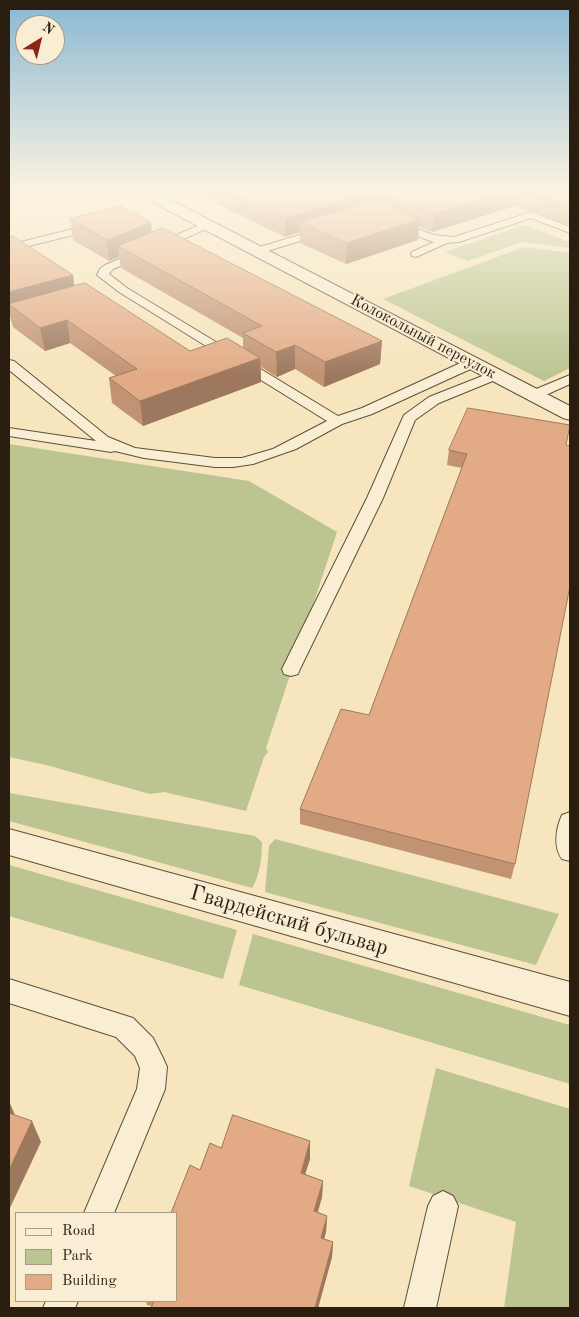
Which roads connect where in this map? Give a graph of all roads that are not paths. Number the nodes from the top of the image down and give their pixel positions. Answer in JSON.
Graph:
{"nodes":[{"id":1,"x":143,"y":252,"type":"edge"},
{"id":2,"x":268,"y":252,"type":"edge"},
{"id":3,"x":420,"y":252,"type":"edge"},
{"id":4,"x":416,"y":254,"type":"dead end"},
{"id":5,"x":123,"y":290,"type":"junction"},
{"id":6,"x":104,"y":295,"type":"edge"},
{"id":7,"x":472,"y":362,"type":"junction"},
{"id":8,"x":9,"y":364,"type":"edge"},
{"id":9,"x":495,"y":375,"type":"junction"},
{"id":10,"x":570,"y":379,"type":"edge"},
{"id":11,"x":534,"y":395,"type":"junction"},
{"id":12,"x":570,"y":414,"type":"edge"},
{"id":13,"x":337,"y":421,"type":"junction"},
{"id":14,"x":9,"y":432,"type":"edge"},
{"id":15,"x":117,"y":449,"type":"junction"},
{"id":16,"x":291,"y":669,"type":"dead end"},
{"id":17,"x":570,"y":821,"type":"edge"},
{"id":18,"x":9,"y":842,"type":"edge"},
{"id":19,"x":570,"y":852,"type":"edge"},
{"id":20,"x":9,"y":991,"type":"edge"},
{"id":21,"x":570,"y":999,"type":"edge"},
{"id":22,"x":443,"y":1206,"type":"dead end"},
{"id":23,"x":99,"y":1212,"type":"edge"},
{"id":24,"x":420,"y":1308,"type":"edge"}],
"edges":[{"from":1,"to":5,"type":"lane"},
{"from":2,"to":7,"type":"street","name":"Колокольный переулок"},
{"from":3,"to":4,"type":"lane"},
{"from":5,"to":6,"type":"lane"},
{"from":5,"to":13,"type":"lane"},
{"from":7,"to":9,"type":"street","name":"Колокольный переулок"},
{"from":7,"to":13,"type":"lane"},
{"from":8,"to":15,"type":"lane"},
{"from":9,"to":11,"type":"street","name":"Колокольный переулок"},
{"from":9,"to":16,"type":"lane"},
{"from":10,"to":11,"type":"lane"},
{"from":11,"to":12,"type":"street","name":"Колокольный переулок"},
{"from":13,"to":15,"type":"lane"},
{"from":14,"to":15,"type":"lane"},
{"from":17,"to":19,"type":"lane"},
{"from":18,"to":21,"type":"street","name":"Гвардейский бульвар"},
{"from":20,"to":23,"type":"lane"},
{"from":22,"to":24,"type":"lane"}]}
